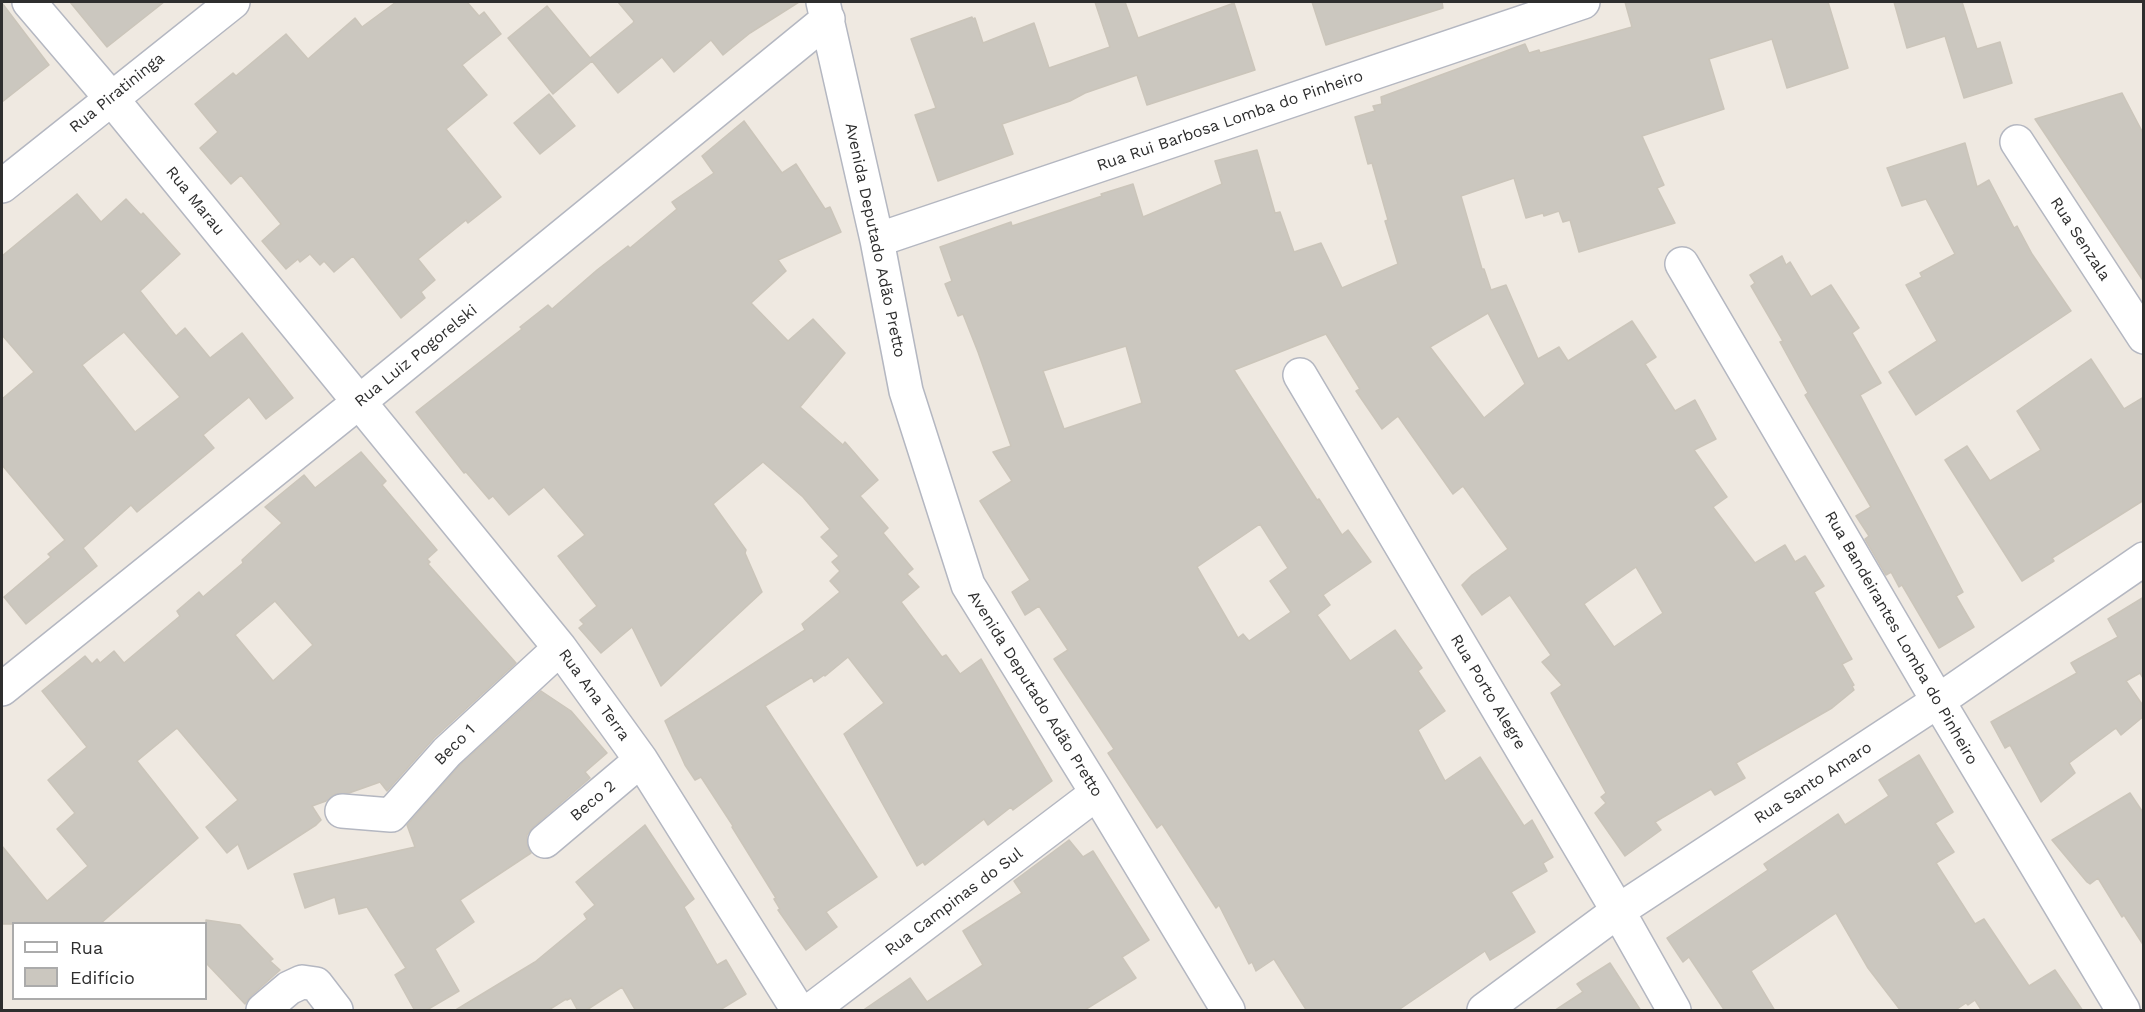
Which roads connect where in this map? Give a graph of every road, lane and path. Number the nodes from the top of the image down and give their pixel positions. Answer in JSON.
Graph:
{"nodes":[{"id":1,"x":29,"y":2,"type":"edge"},
{"id":2,"x":233,"y":2,"type":"edge"},
{"id":3,"x":1583,"y":2,"type":"edge"},
{"id":4,"x":825,"y":10,"type":"edge"},
{"id":5,"x":111,"y":98,"type":"junction"},
{"id":6,"x":2017,"y":142,"type":"dead end"},
{"id":7,"x":2,"y":186,"type":"edge"},
{"id":8,"x":877,"y":240,"type":"junction"},
{"id":9,"x":1682,"y":264,"type":"dead end"},
{"id":10,"x":2144,"y":337,"type":"edge"},
{"id":11,"x":1300,"y":375,"type":"dead end"},
{"id":12,"x":359,"y":402,"type":"junction"},
{"id":13,"x":2144,"y":559,"type":"edge"},
{"id":14,"x":560,"y":648,"type":"junction"},
{"id":15,"x":2,"y":689,"type":"edge"},
{"id":16,"x":1938,"y":701,"type":"junction"},
{"id":17,"x":641,"y":760,"type":"junction"},
{"id":18,"x":1097,"y":793,"type":"junction"},
{"id":19,"x":342,"y":811,"type":"dead end"},
{"id":20,"x":545,"y":841,"type":"dead end"},
{"id":21,"x":1618,"y":911,"type":"junction"},
{"id":22,"x":263,"y":1011,"type":"edge"},
{"id":23,"x":336,"y":1011,"type":"edge"},
{"id":24,"x":798,"y":1011,"type":"edge"},
{"id":25,"x":811,"y":1011,"type":"edge"},
{"id":26,"x":1228,"y":1011,"type":"edge"},
{"id":27,"x":1484,"y":1011,"type":"edge"},
{"id":28,"x":1674,"y":1011,"type":"edge"},
{"id":29,"x":2123,"y":1011,"type":"edge"}],
"edges":[{"from":1,"to":5,"type":"street","name":"Rua Marau"},
{"from":2,"to":5,"type":"street","name":"Rua Piratininga"},
{"from":3,"to":8,"type":"street","name":"Rua Rui Barbosa Lomba do Pinheiro"},
{"from":4,"to":8,"type":"street","name":"Avenida Deputado Adão Pretto"},
{"from":4,"to":12,"type":"street","name":"Rua Luiz Pogorelski"},
{"from":5,"to":7,"type":"street","name":"Rua Piratininga"},
{"from":5,"to":12,"type":"street","name":"Rua Marau"},
{"from":6,"to":10,"type":"street","name":"Rua Senzala"},
{"from":8,"to":18,"type":"street","name":"Avenida Deputado Adão Pretto"},
{"from":9,"to":16,"type":"street","name":"Rua Bandeirantes Lomba do Pinheiro"},
{"from":11,"to":21,"type":"street","name":"Rua Porto Alegre"},
{"from":12,"to":14,"type":"street","name":"Rua Ana Terra"},
{"from":12,"to":15,"type":"street","name":"Rua Luiz Pogorelski"},
{"from":13,"to":16,"type":"street","name":"Rua Santo Amaro"},
{"from":14,"to":17,"type":"street","name":"Rua Ana Terra"},
{"from":14,"to":19,"type":"street","name":"Beco 1"},
{"from":16,"to":21,"type":"street","name":"Rua Santo Amaro"},
{"from":16,"to":29,"type":"street","name":"Rua Bandeirantes Lomba do Pinheiro"},
{"from":17,"to":20,"type":"street","name":"Beco 2"},
{"from":17,"to":24,"type":"street","name":"Rua Ana Terra"},
{"from":18,"to":25,"type":"street","name":"Rua Campinas do Sul"},
{"from":18,"to":26,"type":"street","name":"Avenida Deputado Adão Pretto"},
{"from":21,"to":27,"type":"street","name":"Rua Santo Amaro"},
{"from":21,"to":28,"type":"street","name":"Rua Porto Alegre"},
{"from":22,"to":23,"type":"street"}]}
